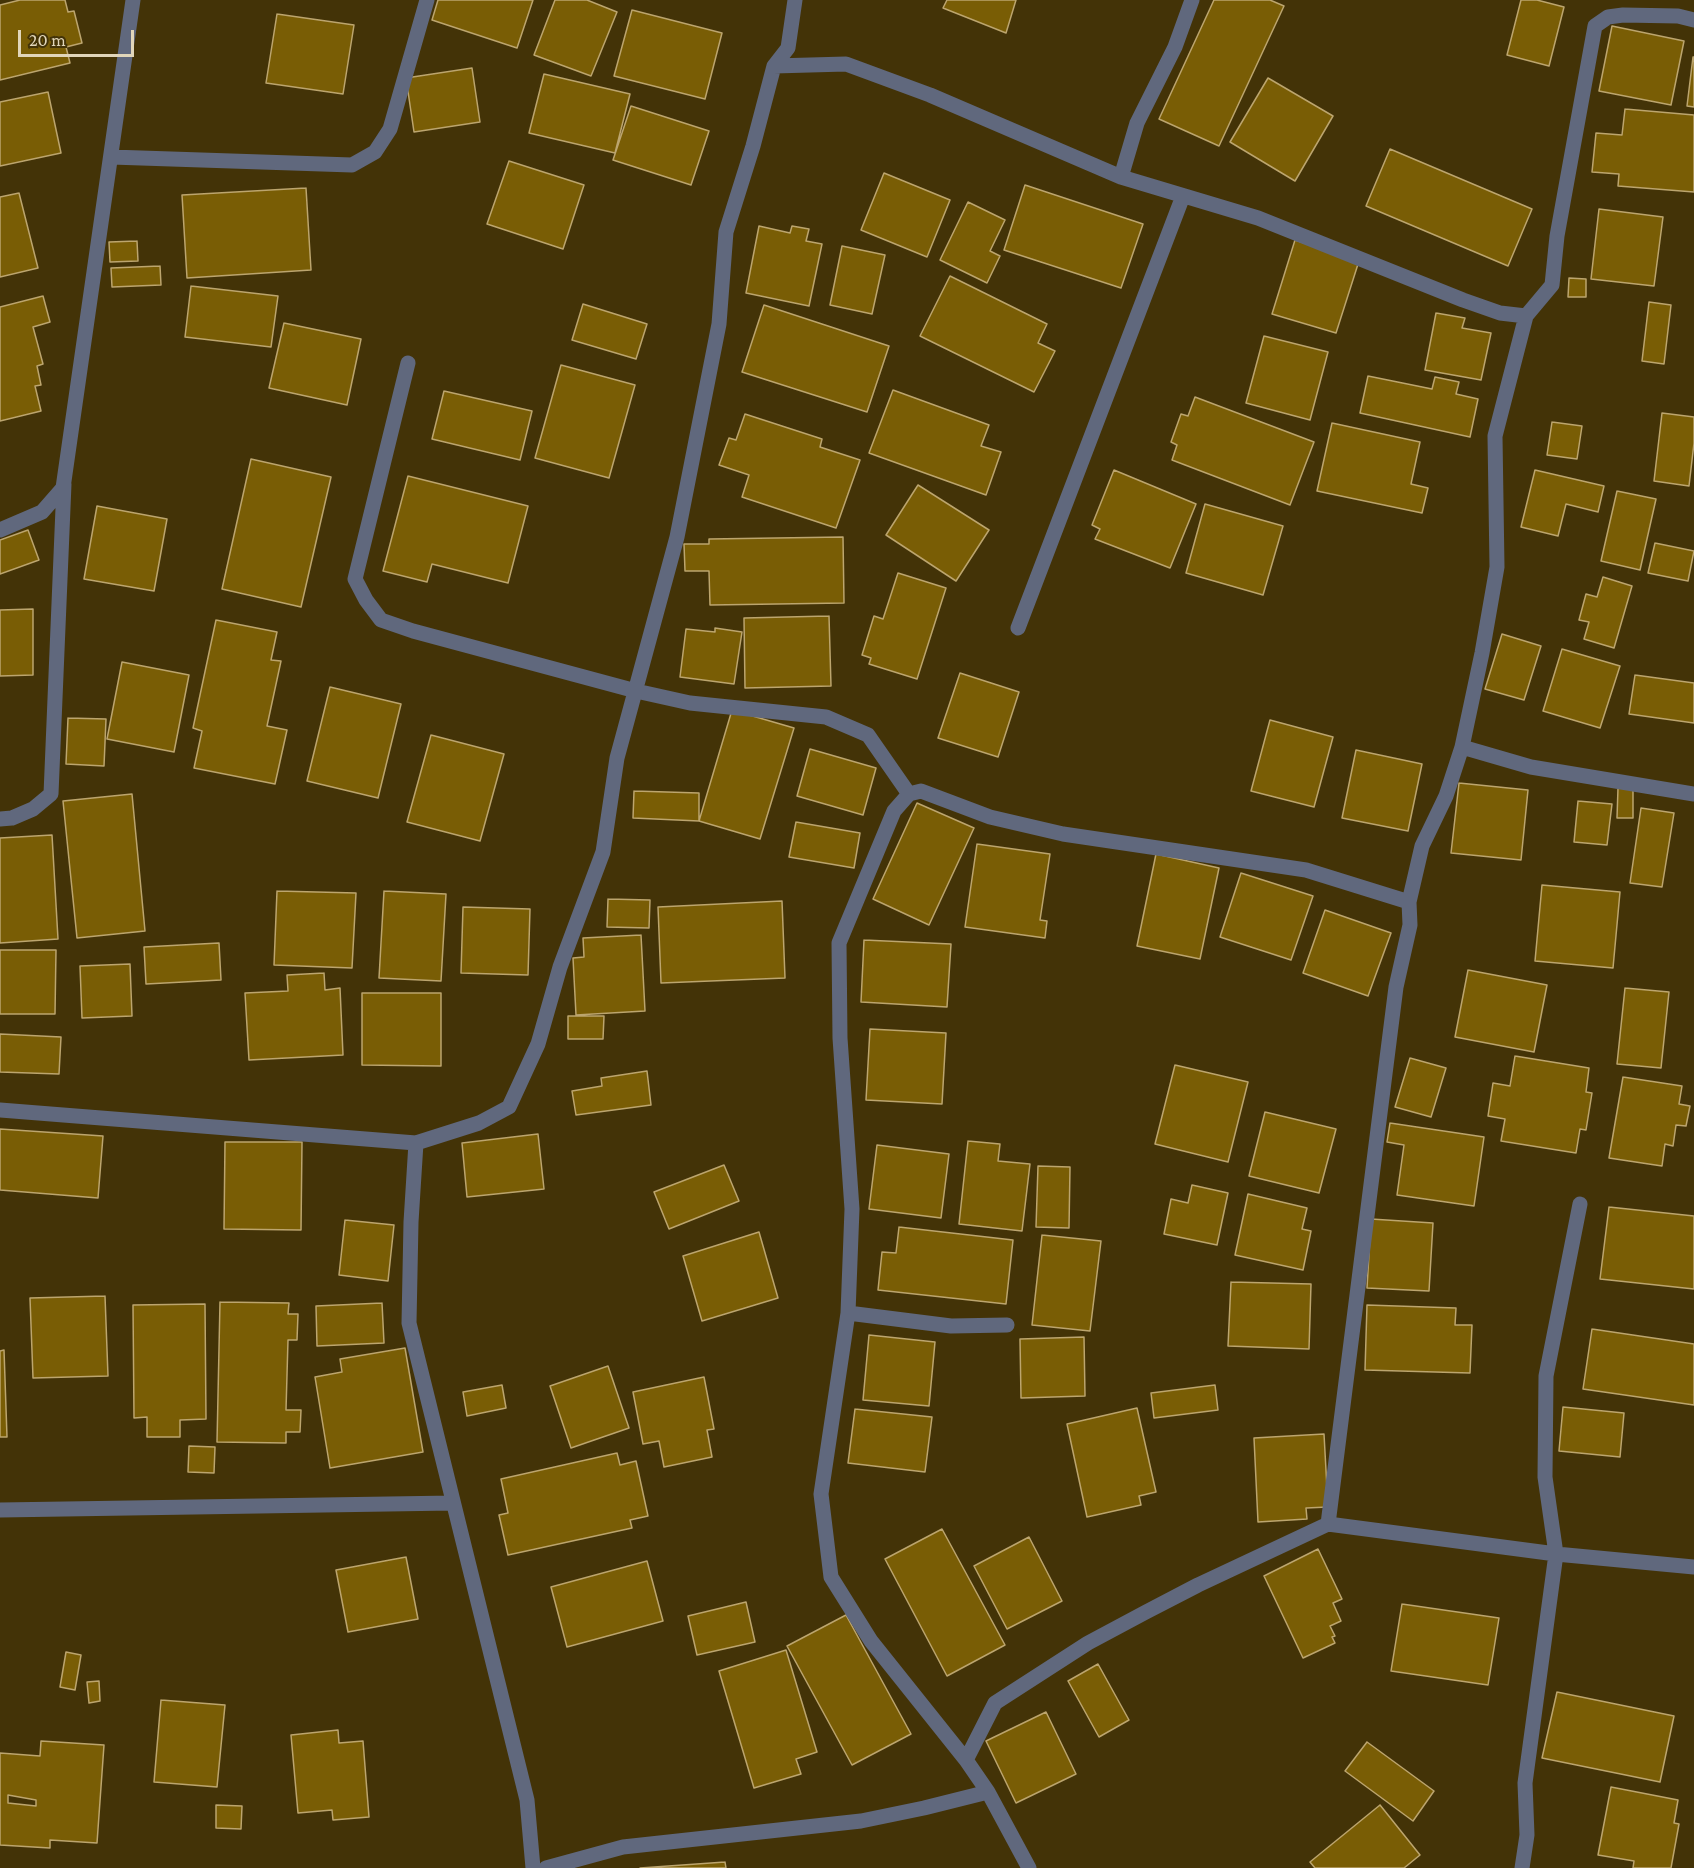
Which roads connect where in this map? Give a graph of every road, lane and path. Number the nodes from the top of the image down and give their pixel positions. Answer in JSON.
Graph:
{"nodes":[{"id":1,"x":133,"y":0,"type":"edge"},
{"id":2,"x":427,"y":0,"type":"edge"},
{"id":3,"x":795,"y":0,"type":"edge"},
{"id":4,"x":1192,"y":0,"type":"edge"},
{"id":5,"x":1694,"y":20,"type":"edge"},
{"id":6,"x":774,"y":66,"type":"junction"},
{"id":7,"x":111,"y":157,"type":"junction"},
{"id":8,"x":1122,"y":177,"type":"junction"},
{"id":9,"x":1183,"y":196,"type":"junction"},
{"id":10,"x":1526,"y":316,"type":"junction"},
{"id":11,"x":408,"y":363,"type":"dead end"},
{"id":12,"x":64,"y":479,"type":"junction"},
{"id":13,"x":0,"y":530,"type":"edge"},
{"id":14,"x":1018,"y":628,"type":"dead end"},
{"id":15,"x":636,"y":691,"type":"junction"},
{"id":16,"x":1462,"y":747,"type":"junction"},
{"id":17,"x":909,"y":794,"type":"junction"},
{"id":18,"x":1694,"y":794,"type":"edge"},
{"id":19,"x":0,"y":819,"type":"edge"},
{"id":20,"x":1409,"y":902,"type":"junction"},
{"id":21,"x":0,"y":1110,"type":"edge"},
{"id":22,"x":416,"y":1143,"type":"junction"},
{"id":23,"x":1580,"y":1204,"type":"dead end"},
{"id":24,"x":848,"y":1313,"type":"junction"},
{"id":25,"x":1007,"y":1325,"type":"dead end"},
{"id":26,"x":453,"y":1503,"type":"junction"},
{"id":27,"x":0,"y":1510,"type":"edge"},
{"id":28,"x":1328,"y":1524,"type":"junction"},
{"id":29,"x":1556,"y":1554,"type":"junction"},
{"id":30,"x":1694,"y":1567,"type":"edge"},
{"id":31,"x":966,"y":1760,"type":"junction"},
{"id":32,"x":988,"y":1792,"type":"junction"},
{"id":33,"x":533,"y":1868,"type":"edge"},
{"id":34,"x":546,"y":1868,"type":"edge"},
{"id":35,"x":1029,"y":1868,"type":"edge"},
{"id":36,"x":1522,"y":1868,"type":"edge"}],
"edges":[{"from":1,"to":7,"type":"street"},
{"from":2,"to":7,"type":"street"},
{"from":3,"to":6,"type":"street"},
{"from":4,"to":8,"type":"street"},
{"from":5,"to":10,"type":"street"},
{"from":6,"to":8,"type":"street"},
{"from":6,"to":15,"type":"street"},
{"from":7,"to":12,"type":"street"},
{"from":8,"to":9,"type":"street"},
{"from":9,"to":10,"type":"street"},
{"from":9,"to":14,"type":"street"},
{"from":10,"to":16,"type":"street"},
{"from":11,"to":15,"type":"street"},
{"from":12,"to":13,"type":"street"},
{"from":12,"to":19,"type":"street"},
{"from":15,"to":17,"type":"street"},
{"from":15,"to":22,"type":"street"},
{"from":16,"to":18,"type":"street"},
{"from":16,"to":20,"type":"street"},
{"from":17,"to":20,"type":"street"},
{"from":17,"to":24,"type":"street"},
{"from":20,"to":28,"type":"street"},
{"from":21,"to":22,"type":"street"},
{"from":22,"to":26,"type":"street"},
{"from":23,"to":29,"type":"street"},
{"from":24,"to":25,"type":"street"},
{"from":24,"to":31,"type":"street"},
{"from":26,"to":27,"type":"street"},
{"from":26,"to":33,"type":"street"},
{"from":28,"to":29,"type":"street"},
{"from":28,"to":31,"type":"street"},
{"from":29,"to":30,"type":"street"},
{"from":29,"to":36,"type":"street"},
{"from":31,"to":32,"type":"street"},
{"from":32,"to":34,"type":"street"},
{"from":32,"to":35,"type":"street"}]}
